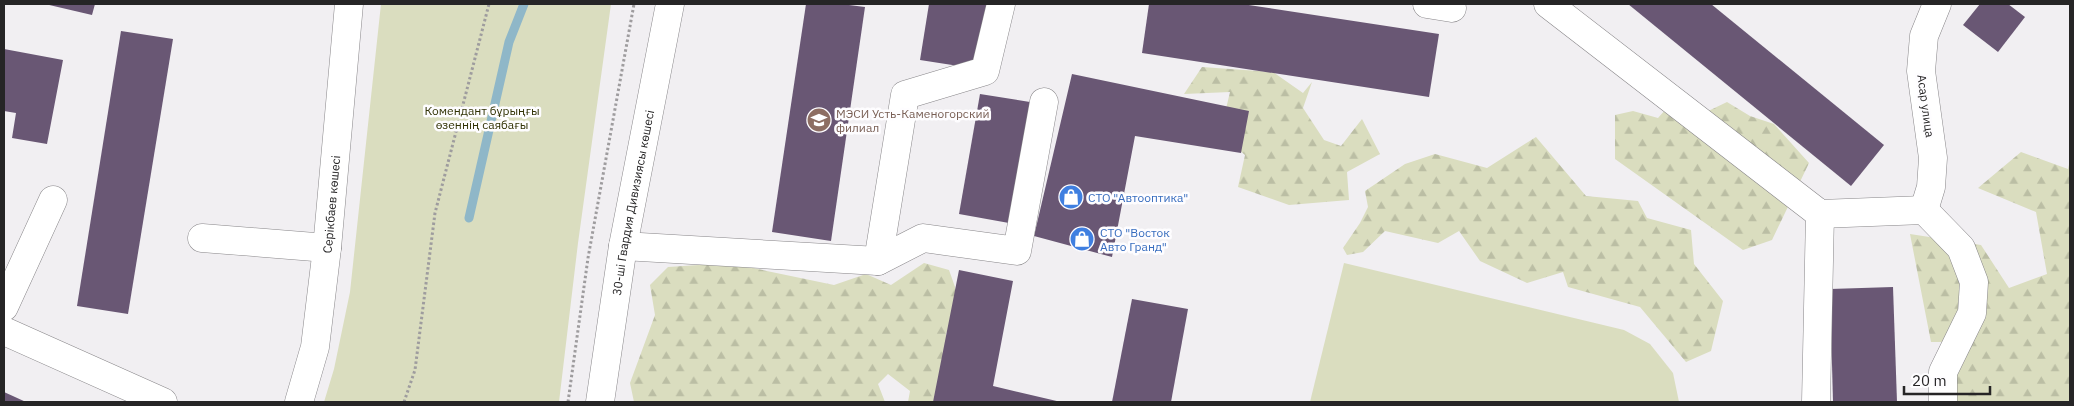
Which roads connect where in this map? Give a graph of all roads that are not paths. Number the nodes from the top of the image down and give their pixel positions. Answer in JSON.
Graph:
{"nodes":[{"id":1,"x":349,"y":4,"type":"edge"},
{"id":2,"x":670,"y":4,"type":"edge"},
{"id":3,"x":1001,"y":4,"type":"edge"},
{"id":4,"x":1548,"y":4,"type":"edge"},
{"id":5,"x":1937,"y":4,"type":"edge"},
{"id":6,"x":1044,"y":102,"type":"dead end"},
{"id":7,"x":53,"y":200,"type":"dead end"},
{"id":8,"x":1924,"y":210,"type":"junction"},
{"id":9,"x":1820,"y":214,"type":"junction"},
{"id":10,"x":202,"y":238,"type":"dead end"},
{"id":11,"x":623,"y":246,"type":"junction"},
{"id":12,"x":327,"y":248,"type":"junction"},
{"id":13,"x":878,"y":262,"type":"junction"},
{"id":14,"x":4,"y":307,"type":"edge"},
{"id":15,"x":4,"y":331,"type":"edge"},
{"id":16,"x":136,"y":397,"type":"edge"},
{"id":17,"x":163,"y":402,"type":"edge"},
{"id":18,"x":299,"y":402,"type":"edge"},
{"id":19,"x":600,"y":402,"type":"edge"},
{"id":20,"x":1816,"y":402,"type":"edge"},
{"id":21,"x":1943,"y":402,"type":"edge"}],
"edges":[{"from":1,"to":12,"type":"street","name":"Серікбаев көшесі"},
{"from":2,"to":11,"type":"street","name":"30-ші Гвардия Дивизиясы көшесі"},
{"from":3,"to":13,"type":"street"},
{"from":4,"to":9,"type":"street"},
{"from":5,"to":8,"type":"street","name":"Асар улица"},
{"from":6,"to":13,"type":"street"},
{"from":7,"to":14,"type":"street"},
{"from":8,"to":9,"type":"street"},
{"from":8,"to":21,"type":"street"},
{"from":9,"to":20,"type":"street"},
{"from":10,"to":12,"type":"street"},
{"from":11,"to":13,"type":"street"},
{"from":11,"to":19,"type":"street","name":"30-ші Гвардия Дивизиясы көшесі"},
{"from":12,"to":18,"type":"street","name":"Серікбаев көшесі"},
{"from":15,"to":16,"type":"street"},
{"from":16,"to":17,"type":"street"}]}
